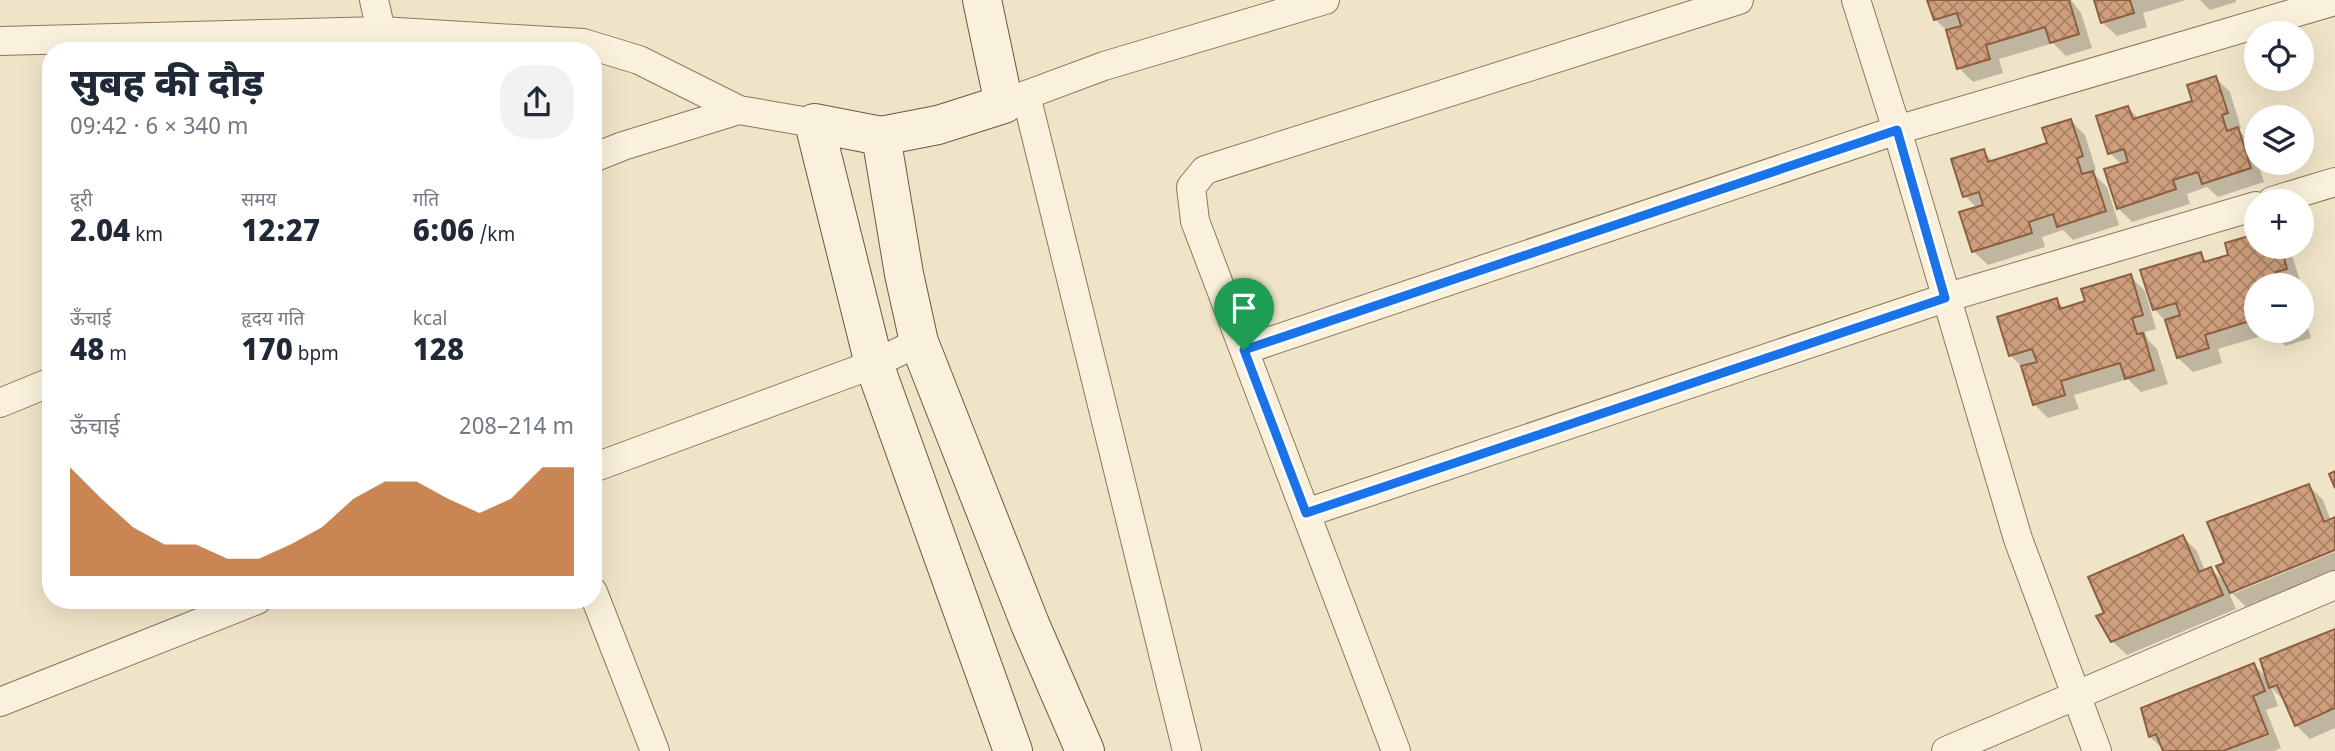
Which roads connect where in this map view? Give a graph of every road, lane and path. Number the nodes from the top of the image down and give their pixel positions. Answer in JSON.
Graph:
{"nodes":[{"id":1,"x":374,"y":0,"type":"edge"},
{"id":2,"x":982,"y":0,"type":"edge"},
{"id":3,"x":1325,"y":0,"type":"edge"},
{"id":4,"x":1739,"y":0,"type":"edge"},
{"id":5,"x":1856,"y":0,"type":"edge"},
{"id":6,"x":2335,"y":1,"type":"edge"},
{"id":7,"x":381,"y":32,"type":"junction"},
{"id":8,"x":0,"y":41,"type":"edge"},
{"id":9,"x":565,"y":42,"type":"edge"},
{"id":10,"x":602,"y":49,"type":"edge"},
{"id":11,"x":1015,"y":99,"type":"junction"},
{"id":12,"x":739,"y":110,"type":"junction"},
{"id":13,"x":814,"y":123,"type":"junction"},
{"id":14,"x":1897,"y":130,"type":"junction"},
{"id":15,"x":881,"y":136,"type":"junction"},
{"id":16,"x":602,"y":154,"type":"edge"},
{"id":17,"x":2335,"y":182,"type":"edge"},
{"id":18,"x":2312,"y":189,"type":"edge"},
{"id":19,"x":2244,"y":210,"type":"edge"},
{"id":20,"x":1945,"y":298,"type":"junction"},
{"id":21,"x":919,"y":342,"type":"junction"},
{"id":22,"x":1244,"y":350,"type":"junction"},
{"id":23,"x":874,"y":364,"type":"junction"},
{"id":24,"x":42,"y":386,"type":"edge"},
{"id":25,"x":0,"y":403,"type":"edge"},
{"id":26,"x":602,"y":465,"type":"edge"},
{"id":27,"x":1306,"y":513,"type":"junction"},
{"id":28,"x":2335,"y":585,"type":"edge"},
{"id":29,"x":234,"y":609,"type":"edge"},
{"id":30,"x":599,"y":609,"type":"edge"},
{"id":31,"x":2075,"y":695,"type":"junction"},
{"id":32,"x":0,"y":702,"type":"edge"},
{"id":33,"x":646,"y":748,"type":"edge"},
{"id":34,"x":1013,"y":751,"type":"edge"},
{"id":35,"x":1085,"y":751,"type":"edge"},
{"id":36,"x":1187,"y":751,"type":"edge"},
{"id":37,"x":1396,"y":751,"type":"edge"},
{"id":38,"x":1946,"y":751,"type":"edge"},
{"id":39,"x":2097,"y":751,"type":"edge"}],
"edges":[{"from":1,"to":7,"type":"street"},
{"from":2,"to":11,"type":"street"},
{"from":3,"to":11,"type":"street"},
{"from":4,"to":22,"type":"street"},
{"from":5,"to":14,"type":"street"},
{"from":6,"to":14,"type":"street"},
{"from":7,"to":8,"type":"street"},
{"from":7,"to":9,"type":"street"},
{"from":10,"to":12,"type":"street"},
{"from":11,"to":15,"type":"street"},
{"from":11,"to":36,"type":"street"},
{"from":12,"to":13,"type":"street"},
{"from":12,"to":16,"type":"street"},
{"from":13,"to":15,"type":"street"},
{"from":13,"to":23,"type":"street"},
{"from":14,"to":20,"type":"street"},
{"from":14,"to":22,"type":"street"},
{"from":15,"to":21,"type":"street"},
{"from":17,"to":18,"type":"street"},
{"from":19,"to":20,"type":"street"},
{"from":20,"to":27,"type":"street"},
{"from":20,"to":31,"type":"street"},
{"from":21,"to":23,"type":"street"},
{"from":21,"to":35,"type":"street"},
{"from":22,"to":27,"type":"street"},
{"from":23,"to":26,"type":"street"},
{"from":23,"to":34,"type":"street"},
{"from":24,"to":25,"type":"street"},
{"from":27,"to":37,"type":"street"},
{"from":28,"to":31,"type":"street"},
{"from":29,"to":32,"type":"street"},
{"from":30,"to":33,"type":"street"},
{"from":31,"to":38,"type":"street"},
{"from":31,"to":39,"type":"street"}]}
